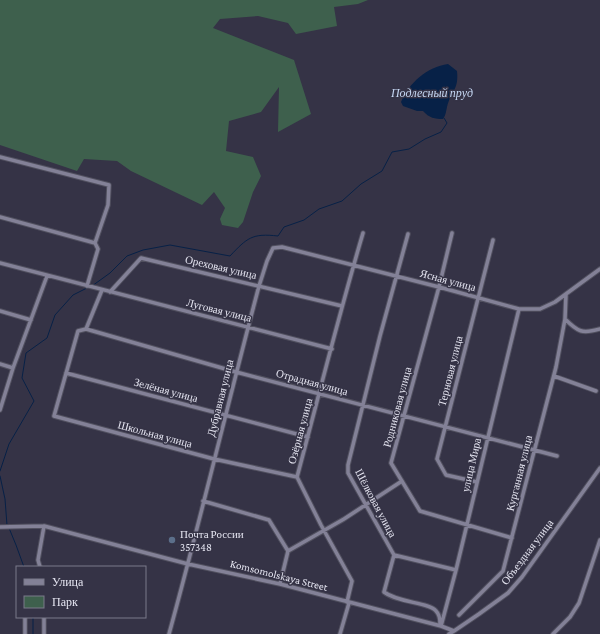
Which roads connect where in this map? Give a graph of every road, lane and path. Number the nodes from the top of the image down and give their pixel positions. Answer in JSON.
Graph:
{"nodes":[{"id":1,"x":0,"y":157,"type":"edge"},
{"id":2,"x":0,"y":217,"type":"edge"},
{"id":3,"x":363,"y":233,"type":"dead end"},
{"id":4,"x":452,"y":233,"type":"dead end"},
{"id":5,"x":408,"y":234,"type":"dead end"},
{"id":6,"x":493,"y":240,"type":"dead end"},
{"id":7,"x":95,"y":243,"type":"junction"},
{"id":8,"x":282,"y":247,"type":"joint"},
{"id":9,"x":0,"y":263,"type":"edge"},
{"id":10,"x":354,"y":266,"type":"junction"},
{"id":11,"x":600,"y":269,"type":"edge"},
{"id":12,"x":47,"y":276,"type":"junction"},
{"id":13,"x":398,"y":276,"type":"junction"},
{"id":14,"x":87,"y":286,"type":"junction"},
{"id":15,"x":259,"y":286,"type":"junction"},
{"id":16,"x":439,"y":287,"type":"junction"},
{"id":17,"x":102,"y":290,"type":"junction"},
{"id":18,"x":110,"y":292,"type":"junction"},
{"id":19,"x":566,"y":294,"type":"junction"},
{"id":20,"x":478,"y":297,"type":"junction"},
{"id":21,"x":342,"y":306,"type":"junction"},
{"id":22,"x":519,"y":309,"type":"junction"},
{"id":23,"x":0,"y":311,"type":"edge"},
{"id":24,"x":565,"y":319,"type":"junction"},
{"id":25,"x":30,"y":320,"type":"junction"},
{"id":26,"x":248,"y":327,"type":"junction"},
{"id":27,"x":86,"y":329,"type":"junction"},
{"id":28,"x":600,"y":329,"type":"edge"},
{"id":29,"x":332,"y":349,"type":"junction"},
{"id":30,"x":0,"y":364,"type":"edge"},
{"id":31,"x":13,"y":368,"type":"junction"},
{"id":32,"x":236,"y":372,"type":"junction"},
{"id":33,"x":66,"y":373,"type":"junction"},
{"id":34,"x":554,"y":376,"type":"junction"},
{"id":35,"x":596,"y":391,"type":"dead end"},
{"id":36,"x":319,"y":393,"type":"junction"},
{"id":37,"x":363,"y":404,"type":"junction"},
{"id":38,"x":0,"y":410,"type":"edge"},
{"id":39,"x":225,"y":415,"type":"junction"},
{"id":40,"x":404,"y":415,"type":"junction"},
{"id":41,"x":445,"y":426,"type":"junction"},
{"id":42,"x":308,"y":437,"type":"junction"},
{"id":43,"x":487,"y":437,"type":"junction"},
{"id":44,"x":534,"y":449,"type":"junction"},
{"id":45,"x":557,"y":456,"type":"dead end"},
{"id":46,"x":214,"y":459,"type":"junction"},
{"id":47,"x":600,"y":468,"type":"edge"},
{"id":48,"x":297,"y":477,"type":"junction"},
{"id":49,"x":402,"y":481,"type":"junction"},
{"id":50,"x":477,"y":482,"type":"junction"},
{"id":51,"x":204,"y":501,"type":"junction"},
{"id":52,"x":366,"y":505,"type":"junction"},
{"id":53,"x":44,"y":526,"type":"junction"},
{"id":54,"x":466,"y":526,"type":"junction"},
{"id":55,"x":0,"y":527,"type":"edge"},
{"id":56,"x":324,"y":530,"type":"junction"},
{"id":57,"x":512,"y":538,"type":"junction"},
{"id":58,"x":600,"y":540,"type":"edge"},
{"id":59,"x":288,"y":551,"type":"junction"},
{"id":60,"x":394,"y":555,"type":"junction"},
{"id":61,"x":188,"y":564,"type":"junction"},
{"id":62,"x":40,"y":566,"type":"edge"},
{"id":63,"x":456,"y":570,"type":"junction"},
{"id":64,"x":280,"y":584,"type":"junction"},
{"id":65,"x":348,"y":602,"type":"junction"},
{"id":66,"x":459,"y":614,"type":"dead end"},
{"id":67,"x":25,"y":618,"type":"edge"},
{"id":68,"x":44,"y":618,"type":"edge"},
{"id":69,"x":440,"y":626,"type":"junction"},
{"id":70,"x":454,"y":631,"type":"junction"},
{"id":71,"x":24,"y":634,"type":"edge"},
{"id":72,"x":44,"y":634,"type":"edge"},
{"id":73,"x":169,"y":634,"type":"edge"},
{"id":74,"x":340,"y":634,"type":"edge"},
{"id":75,"x":449,"y":634,"type":"edge"},
{"id":76,"x":553,"y":634,"type":"edge"}],
"edges":[{"from":1,"to":7,"type":"street"},
{"from":2,"to":7,"type":"street"},
{"from":3,"to":10,"type":"street","name":"Озёрная улица"},
{"from":4,"to":16,"type":"street","name":"Родниковая улица"},
{"from":5,"to":13,"type":"street","name":"Шёлковая улица"},
{"from":6,"to":20,"type":"street","name":"Терновая улица"},
{"from":7,"to":14,"type":"street"},
{"from":8,"to":10,"type":"street","name":"Ясная улица"},
{"from":8,"to":15,"type":"street","name":"Дубравная улица"},
{"from":9,"to":12,"type":"street"},
{"from":10,"to":13,"type":"street","name":"Ясная улица"},
{"from":10,"to":21,"type":"street","name":"Озёрная улица"},
{"from":11,"to":19,"type":"street","name":"Ясная улица"},
{"from":12,"to":14,"type":"street"},
{"from":12,"to":25,"type":"street"},
{"from":13,"to":16,"type":"street","name":"Ясная улица"},
{"from":13,"to":37,"type":"street","name":"Шёлковая улица"},
{"from":14,"to":17,"type":"street","name":"Луговая улица"},
{"from":15,"to":18,"type":"street","name":"Ореховая улица"},
{"from":15,"to":21,"type":"street","name":"Ореховая улица"},
{"from":15,"to":26,"type":"street","name":"Дубравная улица"},
{"from":16,"to":20,"type":"street","name":"Ясная улица"},
{"from":16,"to":40,"type":"street","name":"Родниковая улица"},
{"from":17,"to":18,"type":"street","name":"Луговая улица"},
{"from":17,"to":27,"type":"street"},
{"from":18,"to":26,"type":"street","name":"Луговая улица"},
{"from":19,"to":22,"type":"street","name":"Ясная улица"},
{"from":19,"to":24,"type":"street","name":"Курганная улица"},
{"from":20,"to":22,"type":"street","name":"Ясная улица"},
{"from":20,"to":41,"type":"street","name":"Терновая улица"},
{"from":21,"to":29,"type":"street","name":"Озёрная улица"},
{"from":22,"to":43,"type":"street","name":"улица Мира"},
{"from":23,"to":25,"type":"street"},
{"from":24,"to":28,"type":"street"},
{"from":24,"to":34,"type":"street","name":"Курганная улица"},
{"from":25,"to":31,"type":"street"},
{"from":26,"to":29,"type":"street","name":"Луговая улица"},
{"from":26,"to":32,"type":"street","name":"Дубравная улица"},
{"from":27,"to":32,"type":"street","name":"Отрадная улица"},
{"from":27,"to":33,"type":"street"},
{"from":29,"to":36,"type":"street","name":"Озёрная улица"},
{"from":30,"to":31,"type":"street"},
{"from":31,"to":38,"type":"street"},
{"from":32,"to":36,"type":"street","name":"Отрадная улица"},
{"from":32,"to":39,"type":"street","name":"Дубравная улица"},
{"from":33,"to":39,"type":"street","name":"Зелёная улица"},
{"from":33,"to":46,"type":"street","name":"Школьная улица"},
{"from":34,"to":35,"type":"street"},
{"from":34,"to":44,"type":"street","name":"Курганная улица"},
{"from":36,"to":37,"type":"street","name":"Отрадная улица"},
{"from":36,"to":42,"type":"street","name":"Озёрная улица"},
{"from":37,"to":40,"type":"street","name":"Отрадная улица"},
{"from":37,"to":52,"type":"street","name":"Шёлковая улица"},
{"from":39,"to":42,"type":"street","name":"Зелёная улица"},
{"from":39,"to":46,"type":"street","name":"Дубравная улица"},
{"from":40,"to":41,"type":"street","name":"Отрадная улица"},
{"from":40,"to":49,"type":"street","name":"Родниковая улица"},
{"from":41,"to":43,"type":"street","name":"Отрадная улица"},
{"from":41,"to":50,"type":"street","name":"Терновая улица"},
{"from":42,"to":48,"type":"street","name":"Озёрная улица"},
{"from":43,"to":44,"type":"street","name":"Отрадная улица"},
{"from":43,"to":50,"type":"street","name":"улица Мира"},
{"from":44,"to":45,"type":"street","name":"Отрадная улица"},
{"from":44,"to":57,"type":"street","name":"Курганная улица"},
{"from":46,"to":48,"type":"street","name":"Школьная улица"},
{"from":46,"to":51,"type":"street","name":"Дубравная улица"},
{"from":47,"to":70,"type":"street","name":"Объездная улица"},
{"from":48,"to":56,"type":"street","name":"Озёрная улица"},
{"from":49,"to":52,"type":"street"},
{"from":49,"to":54,"type":"street","name":"Родниковая улица"},
{"from":50,"to":54,"type":"street","name":"улица Мира"},
{"from":51,"to":59,"type":"street"},
{"from":51,"to":61,"type":"street","name":"Дубравная улица"},
{"from":52,"to":56,"type":"street"},
{"from":52,"to":60,"type":"street","name":"Шёлковая улица"},
{"from":53,"to":55,"type":"street","name":"Komsomolskaya Street"},
{"from":53,"to":61,"type":"street","name":"Komsomolskaya Street"},
{"from":53,"to":62,"type":"street"},
{"from":54,"to":57,"type":"street","name":"Родниковая улица"},
{"from":54,"to":63,"type":"street","name":"улица Мира"},
{"from":56,"to":59,"type":"street"},
{"from":56,"to":65,"type":"street","name":"Озёрная улица"},
{"from":57,"to":66,"type":"street","name":"Курганная улица"},
{"from":58,"to":76,"type":"street"},
{"from":59,"to":64,"type":"street"},
{"from":60,"to":63,"type":"street","name":"Шёлковая улица"},
{"from":60,"to":69,"type":"street"},
{"from":61,"to":64,"type":"street","name":"Komsomolskaya Street"},
{"from":61,"to":73,"type":"street","name":"Дубравная улица"},
{"from":63,"to":69,"type":"street","name":"улица Мира"},
{"from":64,"to":65,"type":"street","name":"Komsomolskaya Street"},
{"from":65,"to":69,"type":"street","name":"Komsomolskaya Street"},
{"from":65,"to":74,"type":"street","name":"Озёрная улица"},
{"from":67,"to":71,"type":"street"},
{"from":68,"to":72,"type":"street"},
{"from":69,"to":70,"type":"street","name":"Komsomolskaya Street"},
{"from":70,"to":75,"type":"street","name":"Объездная улица"}]}
